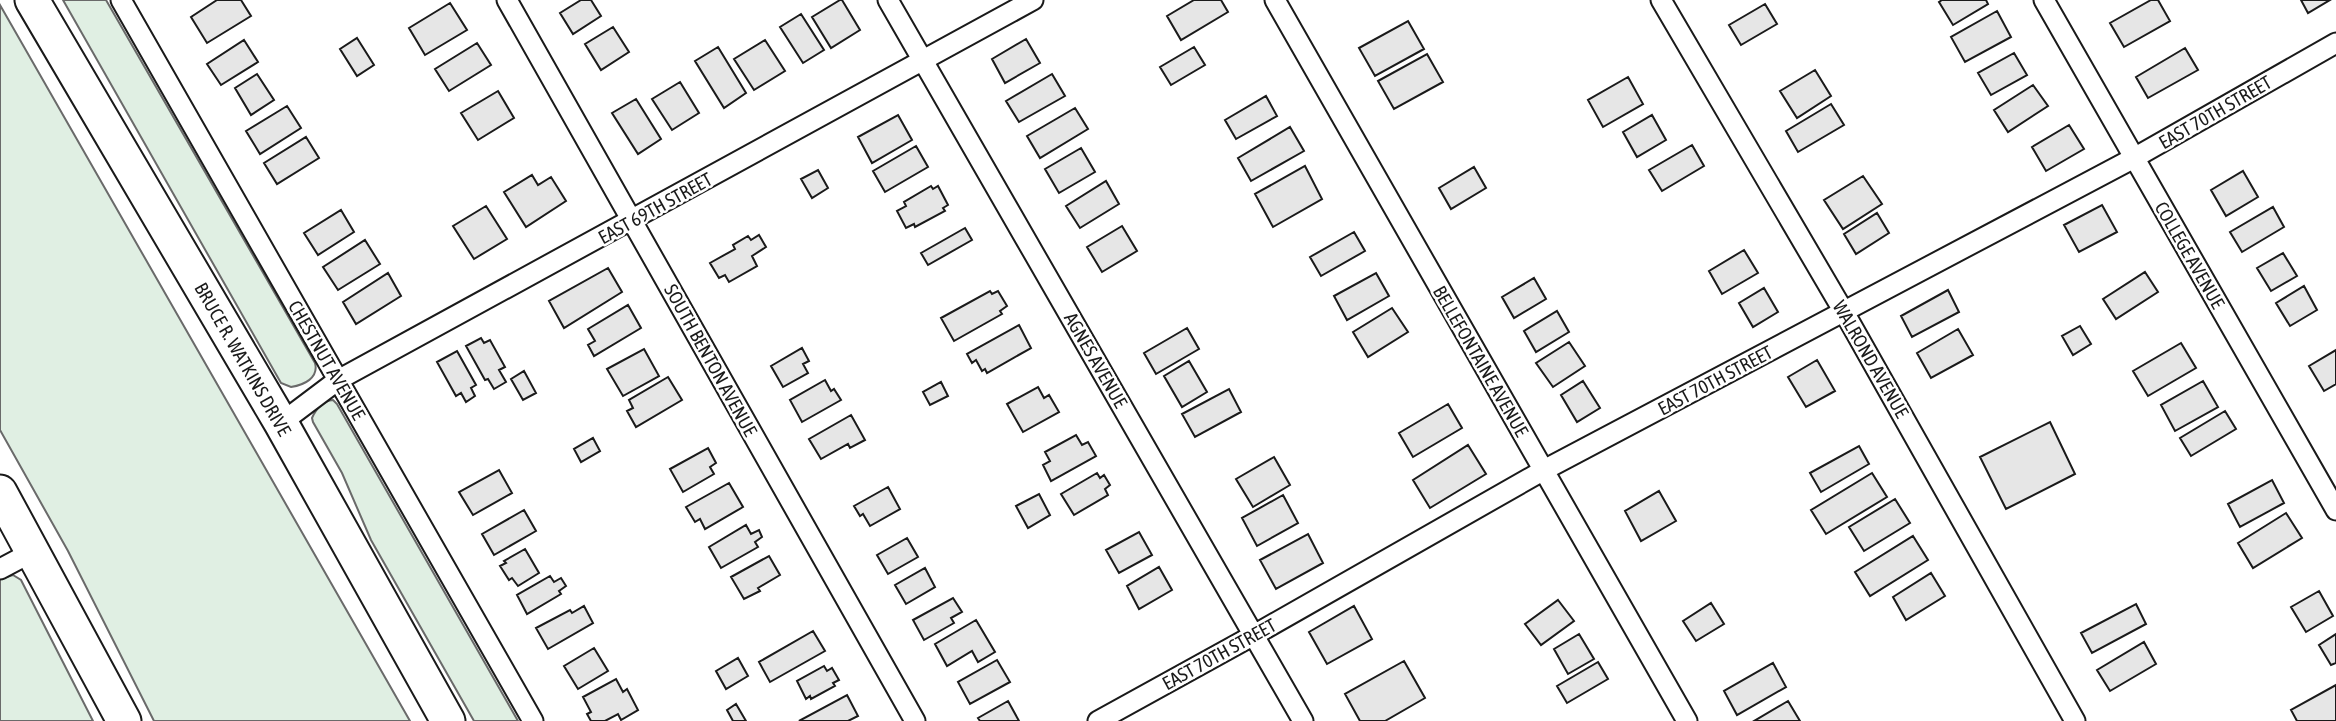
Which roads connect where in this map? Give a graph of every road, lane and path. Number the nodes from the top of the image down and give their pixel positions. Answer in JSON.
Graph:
{"nodes":[{"id":1,"x":32,"y":0,"type":"edge"},
{"id":2,"x":121,"y":0,"type":"edge"},
{"id":3,"x":507,"y":0,"type":"edge"},
{"id":4,"x":888,"y":0,"type":"edge"},
{"id":5,"x":1033,"y":0,"type":"edge"},
{"id":6,"x":1275,"y":0,"type":"edge"},
{"id":7,"x":1661,"y":0,"type":"edge"},
{"id":8,"x":2043,"y":0,"type":"edge"},
{"id":9,"x":2336,"y":43,"type":"edge"},
{"id":10,"x":923,"y":60,"type":"junction"},
{"id":11,"x":2134,"y":158,"type":"junction"},
{"id":12,"x":633,"y":221,"type":"junction"},
{"id":13,"x":1844,"y":312,"type":"junction"},
{"id":14,"x":338,"y":380,"type":"junction"},
{"id":15,"x":281,"y":423,"type":"junction"},
{"id":16,"x":1544,"y":470,"type":"junction"},
{"id":17,"x":0,"y":492,"type":"edge"},
{"id":18,"x":2336,"y":510,"type":"edge"},
{"id":19,"x":34,"y":551,"type":"junction"},
{"id":20,"x":0,"y":569,"type":"edge"},
{"id":21,"x":1254,"y":635,"type":"junction"},
{"id":22,"x":124,"y":721,"type":"edge"},
{"id":23,"x":448,"y":721,"type":"edge"},
{"id":24,"x":533,"y":721,"type":"edge"},
{"id":25,"x":915,"y":721,"type":"edge"},
{"id":26,"x":1098,"y":721,"type":"edge"},
{"id":27,"x":1303,"y":721,"type":"edge"},
{"id":28,"x":1687,"y":721,"type":"edge"},
{"id":29,"x":2075,"y":721,"type":"edge"}],
"edges":[{"from":1,"to":15,"type":"highway","name":"BRUCE R. WATKINS DRIVE"},
{"from":2,"to":14,"type":"street","name":"CHESTNUT AVENUE"},
{"from":3,"to":12,"type":"street","name":"SOUTH BENTON AVENUE"},
{"from":4,"to":10,"type":"street","name":"AGNES AVENUE"},
{"from":5,"to":10,"type":"street","name":"EAST 69TH STREET"},
{"from":6,"to":16,"type":"street","name":"BELLEFONTAINE AVENUE"},
{"from":7,"to":13,"type":"street","name":"WALROND AVENUE"},
{"from":8,"to":11,"type":"street","name":"COLLEGE AVENUE"},
{"from":9,"to":11,"type":"street","name":"EAST 70TH STREET"},
{"from":10,"to":12,"type":"street","name":"EAST 69TH STREET"},
{"from":10,"to":21,"type":"street","name":"AGNES AVENUE"},
{"from":11,"to":13,"type":"street","name":"EAST 70TH STREET"},
{"from":11,"to":18,"type":"street","name":"COLLEGE AVENUE"},
{"from":12,"to":14,"type":"street","name":"EAST 69TH STREET"},
{"from":12,"to":25,"type":"street","name":"SOUTH BENTON AVENUE"},
{"from":13,"to":16,"type":"street","name":"EAST 70TH STREET"},
{"from":13,"to":29,"type":"street","name":"WALROND AVENUE"},
{"from":14,"to":15,"type":"street","name":"EAST 69TH STREET"},
{"from":14,"to":24,"type":"street","name":"CHESTNUT AVENUE"},
{"from":15,"to":23,"type":"highway","name":"BRUCE R. WATKINS DRIVE"},
{"from":16,"to":21,"type":"street","name":"EAST 70TH STREET"},
{"from":16,"to":28,"type":"street","name":"BELLEFONTAINE AVENUE"},
{"from":17,"to":19,"type":"highway"},
{"from":19,"to":20,"type":"street"},
{"from":19,"to":22,"type":"highway"},
{"from":21,"to":26,"type":"street","name":"EAST 70TH STREET"},
{"from":21,"to":27,"type":"street","name":"AGNES AVENUE"}]}
